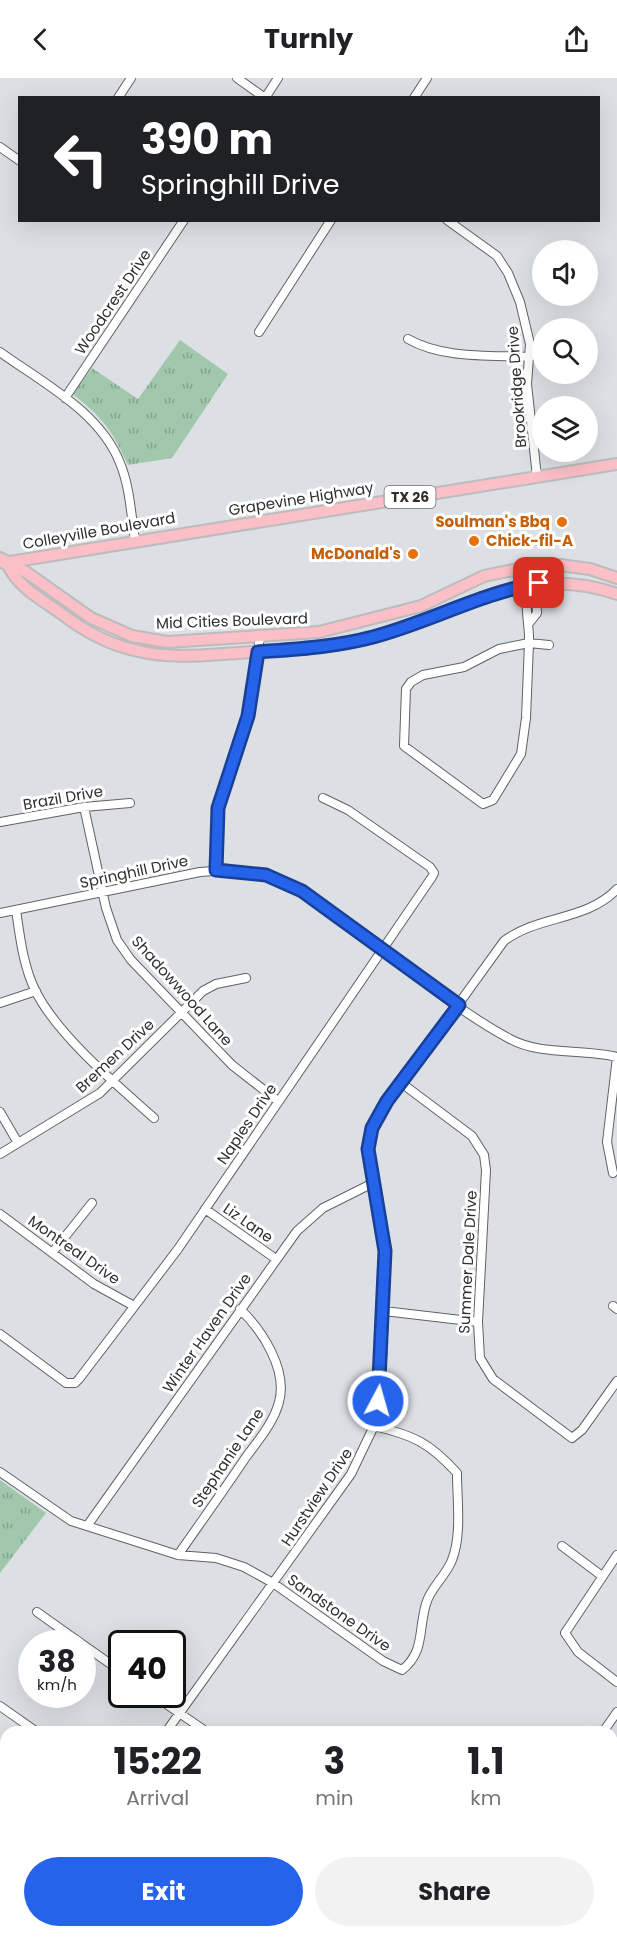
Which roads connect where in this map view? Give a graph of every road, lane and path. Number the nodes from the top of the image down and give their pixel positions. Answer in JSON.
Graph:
{"nodes":[{"id":1,"x":131,"y":78,"type":"edge"},
{"id":2,"x":237,"y":78,"type":"edge"},
{"id":3,"x":278,"y":78,"type":"edge"},
{"id":4,"x":427,"y":78,"type":"edge"},
{"id":5,"x":119,"y":96,"type":"edge"},
{"id":6,"x":262,"y":96,"type":"edge"},
{"id":7,"x":266,"y":96,"type":"edge"},
{"id":8,"x":415,"y":96,"type":"edge"},
{"id":9,"x":0,"y":147,"type":"edge"},
{"id":10,"x":18,"y":160,"type":"edge"},
{"id":11,"x":183,"y":222,"type":"edge"},
{"id":12,"x":330,"y":222,"type":"edge"},
{"id":13,"x":450,"y":222,"type":"edge"},
{"id":14,"x":259,"y":332,"type":"dead end"},
{"id":15,"x":408,"y":339,"type":"dead end"},
{"id":16,"x":0,"y":352,"type":"edge"},
{"id":17,"x":530,"y":357,"type":"junction"},
{"id":18,"x":65,"y":399,"type":"junction"},
{"id":19,"x":617,"y":464,"type":"edge"},
{"id":20,"x":537,"y":477,"type":"junction"},
{"id":21,"x":202,"y":530,"type":"joint"},
{"id":22,"x":135,"y":540,"type":"junction"},
{"id":23,"x":2,"y":561,"type":"edge"},
{"id":24,"x":528,"y":567,"type":"junction"},
{"id":25,"x":617,"y":578,"type":"edge"},
{"id":26,"x":531,"y":584,"type":"junction"},
{"id":27,"x":617,"y":594,"type":"edge"},
{"id":28,"x":260,"y":637,"type":"junction"},
{"id":29,"x":529,"y":643,"type":"junction"},
{"id":30,"x":549,"y":645,"type":"dead end"},
{"id":31,"x":258,"y":652,"type":"junction"},
{"id":32,"x":323,"y":798,"type":"dead end"},
{"id":33,"x":130,"y":802,"type":"dead end"},
{"id":34,"x":84,"y":807,"type":"junction"},
{"id":35,"x":0,"y":822,"type":"edge"},
{"id":36,"x":216,"y":870,"type":"junction"},
{"id":37,"x":617,"y":889,"type":"edge"},
{"id":38,"x":102,"y":892,"type":"junction"},
{"id":39,"x":16,"y":910,"type":"junction"},
{"id":40,"x":0,"y":913,"type":"edge"},
{"id":41,"x":383,"y":950,"type":"junction"},
{"id":42,"x":246,"y":978,"type":"dead end"},
{"id":43,"x":36,"y":991,"type":"junction"},
{"id":44,"x":0,"y":1003,"type":"edge"},
{"id":45,"x":459,"y":1005,"type":"junction"},
{"id":46,"x":181,"y":1013,"type":"junction"},
{"id":47,"x":617,"y":1057,"type":"edge"},
{"id":48,"x":113,"y":1081,"type":"junction"},
{"id":49,"x":400,"y":1082,"type":"junction"},
{"id":50,"x":278,"y":1101,"type":"junction"},
{"id":51,"x":0,"y":1112,"type":"edge"},
{"id":52,"x":154,"y":1118,"type":"dead end"},
{"id":53,"x":18,"y":1143,"type":"junction"},
{"id":54,"x":0,"y":1154,"type":"edge"},
{"id":55,"x":613,"y":1173,"type":"dead end"},
{"id":56,"x":375,"y":1182,"type":"junction"},
{"id":57,"x":92,"y":1203,"type":"dead end"},
{"id":58,"x":205,"y":1209,"type":"junction"},
{"id":59,"x":0,"y":1214,"type":"edge"},
{"id":60,"x":52,"y":1253,"type":"junction"},
{"id":61,"x":276,"y":1259,"type":"junction"},
{"id":62,"x":134,"y":1306,"type":"junction"},
{"id":63,"x":240,"y":1308,"type":"junction"},
{"id":64,"x":384,"y":1311,"type":"junction"},
{"id":65,"x":478,"y":1322,"type":"junction"},
{"id":66,"x":0,"y":1334,"type":"edge"},
{"id":67,"x":617,"y":1381,"type":"edge"},
{"id":68,"x":375,"y":1426,"type":"junction"},
{"id":69,"x":0,"y":1472,"type":"edge"},
{"id":70,"x":87,"y":1526,"type":"junction"},
{"id":71,"x":562,"y":1546,"type":"dead end"},
{"id":72,"x":178,"y":1555,"type":"junction"},
{"id":73,"x":617,"y":1555,"type":"edge"},
{"id":74,"x":602,"y":1576,"type":"junction"},
{"id":75,"x":273,"y":1583,"type":"junction"},
{"id":76,"x":37,"y":1612,"type":"dead end"},
{"id":77,"x":62,"y":1630,"type":"edge"},
{"id":78,"x":617,"y":1682,"type":"edge"},
{"id":79,"x":0,"y":1706,"type":"edge"},
{"id":80,"x":172,"y":1708,"type":"edge"},
{"id":81,"x":617,"y":1712,"type":"edge"},
{"id":82,"x":179,"y":1713,"type":"junction"},
{"id":83,"x":28,"y":1726,"type":"edge"},
{"id":84,"x":170,"y":1726,"type":"edge"},
{"id":85,"x":198,"y":1726,"type":"edge"},
{"id":86,"x":607,"y":1726,"type":"edge"}],
"edges":[{"from":1,"to":5,"type":"street"},
{"from":2,"to":6,"type":"street"},
{"from":3,"to":7,"type":"street"},
{"from":4,"to":8,"type":"street"},
{"from":9,"to":10,"type":"street"},
{"from":11,"to":18,"type":"street","name":"Woodcrest Drive"},
{"from":12,"to":14,"type":"street"},
{"from":13,"to":17,"type":"street","name":"Brookridge Drive"},
{"from":15,"to":17,"type":"street"},
{"from":16,"to":18,"type":"street"},
{"from":17,"to":20,"type":"street","name":"Brookridge Drive"},
{"from":18,"to":22,"type":"street"},
{"from":19,"to":20,"type":"main road","name":"Grapevine Highway","number":"TX 26"},
{"from":20,"to":21,"type":"main road","name":"Grapevine Highway","number":"TX 26"},
{"from":21,"to":22,"type":"main road","name":"Colleyville Boulevard","number":"TX 26"},
{"from":22,"to":23,"type":"main road","name":"Colleyville Boulevard","number":"TX 26"},
{"from":23,"to":28,"type":"main road","name":"Mid Cities Boulevard"},
{"from":23,"to":31,"type":"main road","name":"Mid Cities Boulevard"},
{"from":24,"to":25,"type":"main road","name":"Mid Cities Boulevard"},
{"from":24,"to":26,"type":"main road"},
{"from":24,"to":28,"type":"main road","name":"Mid Cities Boulevard"},
{"from":26,"to":27,"type":"main road","name":"Mid Cities Boulevard"},
{"from":26,"to":29,"type":"street"},
{"from":26,"to":31,"type":"main road","name":"Mid Cities Boulevard"},
{"from":28,"to":31,"type":"street"},
{"from":29,"to":29,"type":"street"},
{"from":29,"to":30,"type":"street"},
{"from":31,"to":36,"type":"street"},
{"from":32,"to":41,"type":"street","name":"Naples Drive"},
{"from":33,"to":34,"type":"street","name":"Brazil Drive"},
{"from":34,"to":35,"type":"street","name":"Brazil Drive"},
{"from":34,"to":38,"type":"street","name":"Shadowwood Lane"},
{"from":36,"to":38,"type":"street","name":"Springhill Drive"},
{"from":36,"to":41,"type":"street","name":"Springhill Drive"},
{"from":37,"to":45,"type":"street","name":"Hurstview Drive"},
{"from":38,"to":39,"type":"street","name":"Springhill Drive"},
{"from":38,"to":46,"type":"street","name":"Shadowwood Lane"},
{"from":39,"to":40,"type":"street","name":"Springhill Drive"},
{"from":39,"to":43,"type":"street"},
{"from":41,"to":45,"type":"street","name":"Springhill Drive"},
{"from":41,"to":50,"type":"street","name":"Naples Drive"},
{"from":42,"to":46,"type":"street","name":"Bremen Drive"},
{"from":43,"to":44,"type":"street"},
{"from":43,"to":48,"type":"street"},
{"from":45,"to":47,"type":"street","name":"Springhill Drive"},
{"from":45,"to":49,"type":"street","name":"Hurstview Drive"},
{"from":46,"to":48,"type":"street","name":"Bremen Drive"},
{"from":46,"to":50,"type":"street","name":"Shadowwood Lane"},
{"from":47,"to":55,"type":"street"},
{"from":48,"to":52,"type":"street"},
{"from":48,"to":53,"type":"street","name":"Bremen Drive"},
{"from":49,"to":56,"type":"street","name":"Hurstview Drive"},
{"from":49,"to":65,"type":"street","name":"Summer Dale Drive"},
{"from":50,"to":58,"type":"street","name":"Naples Drive"},
{"from":51,"to":53,"type":"street"},
{"from":53,"to":54,"type":"street","name":"Bremen Drive"},
{"from":56,"to":61,"type":"street","name":"Winter Haven Drive"},
{"from":56,"to":64,"type":"street","name":"Hurstview Drive"},
{"from":57,"to":60,"type":"street"},
{"from":58,"to":61,"type":"street","name":"Liz Lane"},
{"from":58,"to":62,"type":"street","name":"Naples Drive"},
{"from":59,"to":60,"type":"street","name":"Montreal Drive"},
{"from":60,"to":62,"type":"street","name":"Montreal Drive"},
{"from":61,"to":63,"type":"street","name":"Winter Haven Drive"},
{"from":62,"to":66,"type":"street","name":"Naples Drive"},
{"from":63,"to":70,"type":"street","name":"Winter Haven Drive"},
{"from":63,"to":72,"type":"street","name":"Stephanie Lane"},
{"from":64,"to":65,"type":"street"},
{"from":64,"to":68,"type":"street","name":"Hurstview Drive"},
{"from":65,"to":67,"type":"street","name":"Summer Dale Drive"},
{"from":68,"to":75,"type":"street","name":"Hurstview Drive"},
{"from":68,"to":75,"type":"street","name":"Sandstone Drive"},
{"from":69,"to":70,"type":"street"},
{"from":70,"to":72,"type":"street"},
{"from":71,"to":74,"type":"street"},
{"from":72,"to":75,"type":"street"},
{"from":73,"to":74,"type":"street"},
{"from":74,"to":78,"type":"street"},
{"from":75,"to":82,"type":"street","name":"Hurstview Drive"},
{"from":76,"to":77,"type":"street"},
{"from":79,"to":83,"type":"street"},
{"from":80,"to":82,"type":"street"},
{"from":81,"to":86,"type":"street"},
{"from":82,"to":84,"type":"street","name":"Hurstview Drive"},
{"from":82,"to":85,"type":"street"}]}
